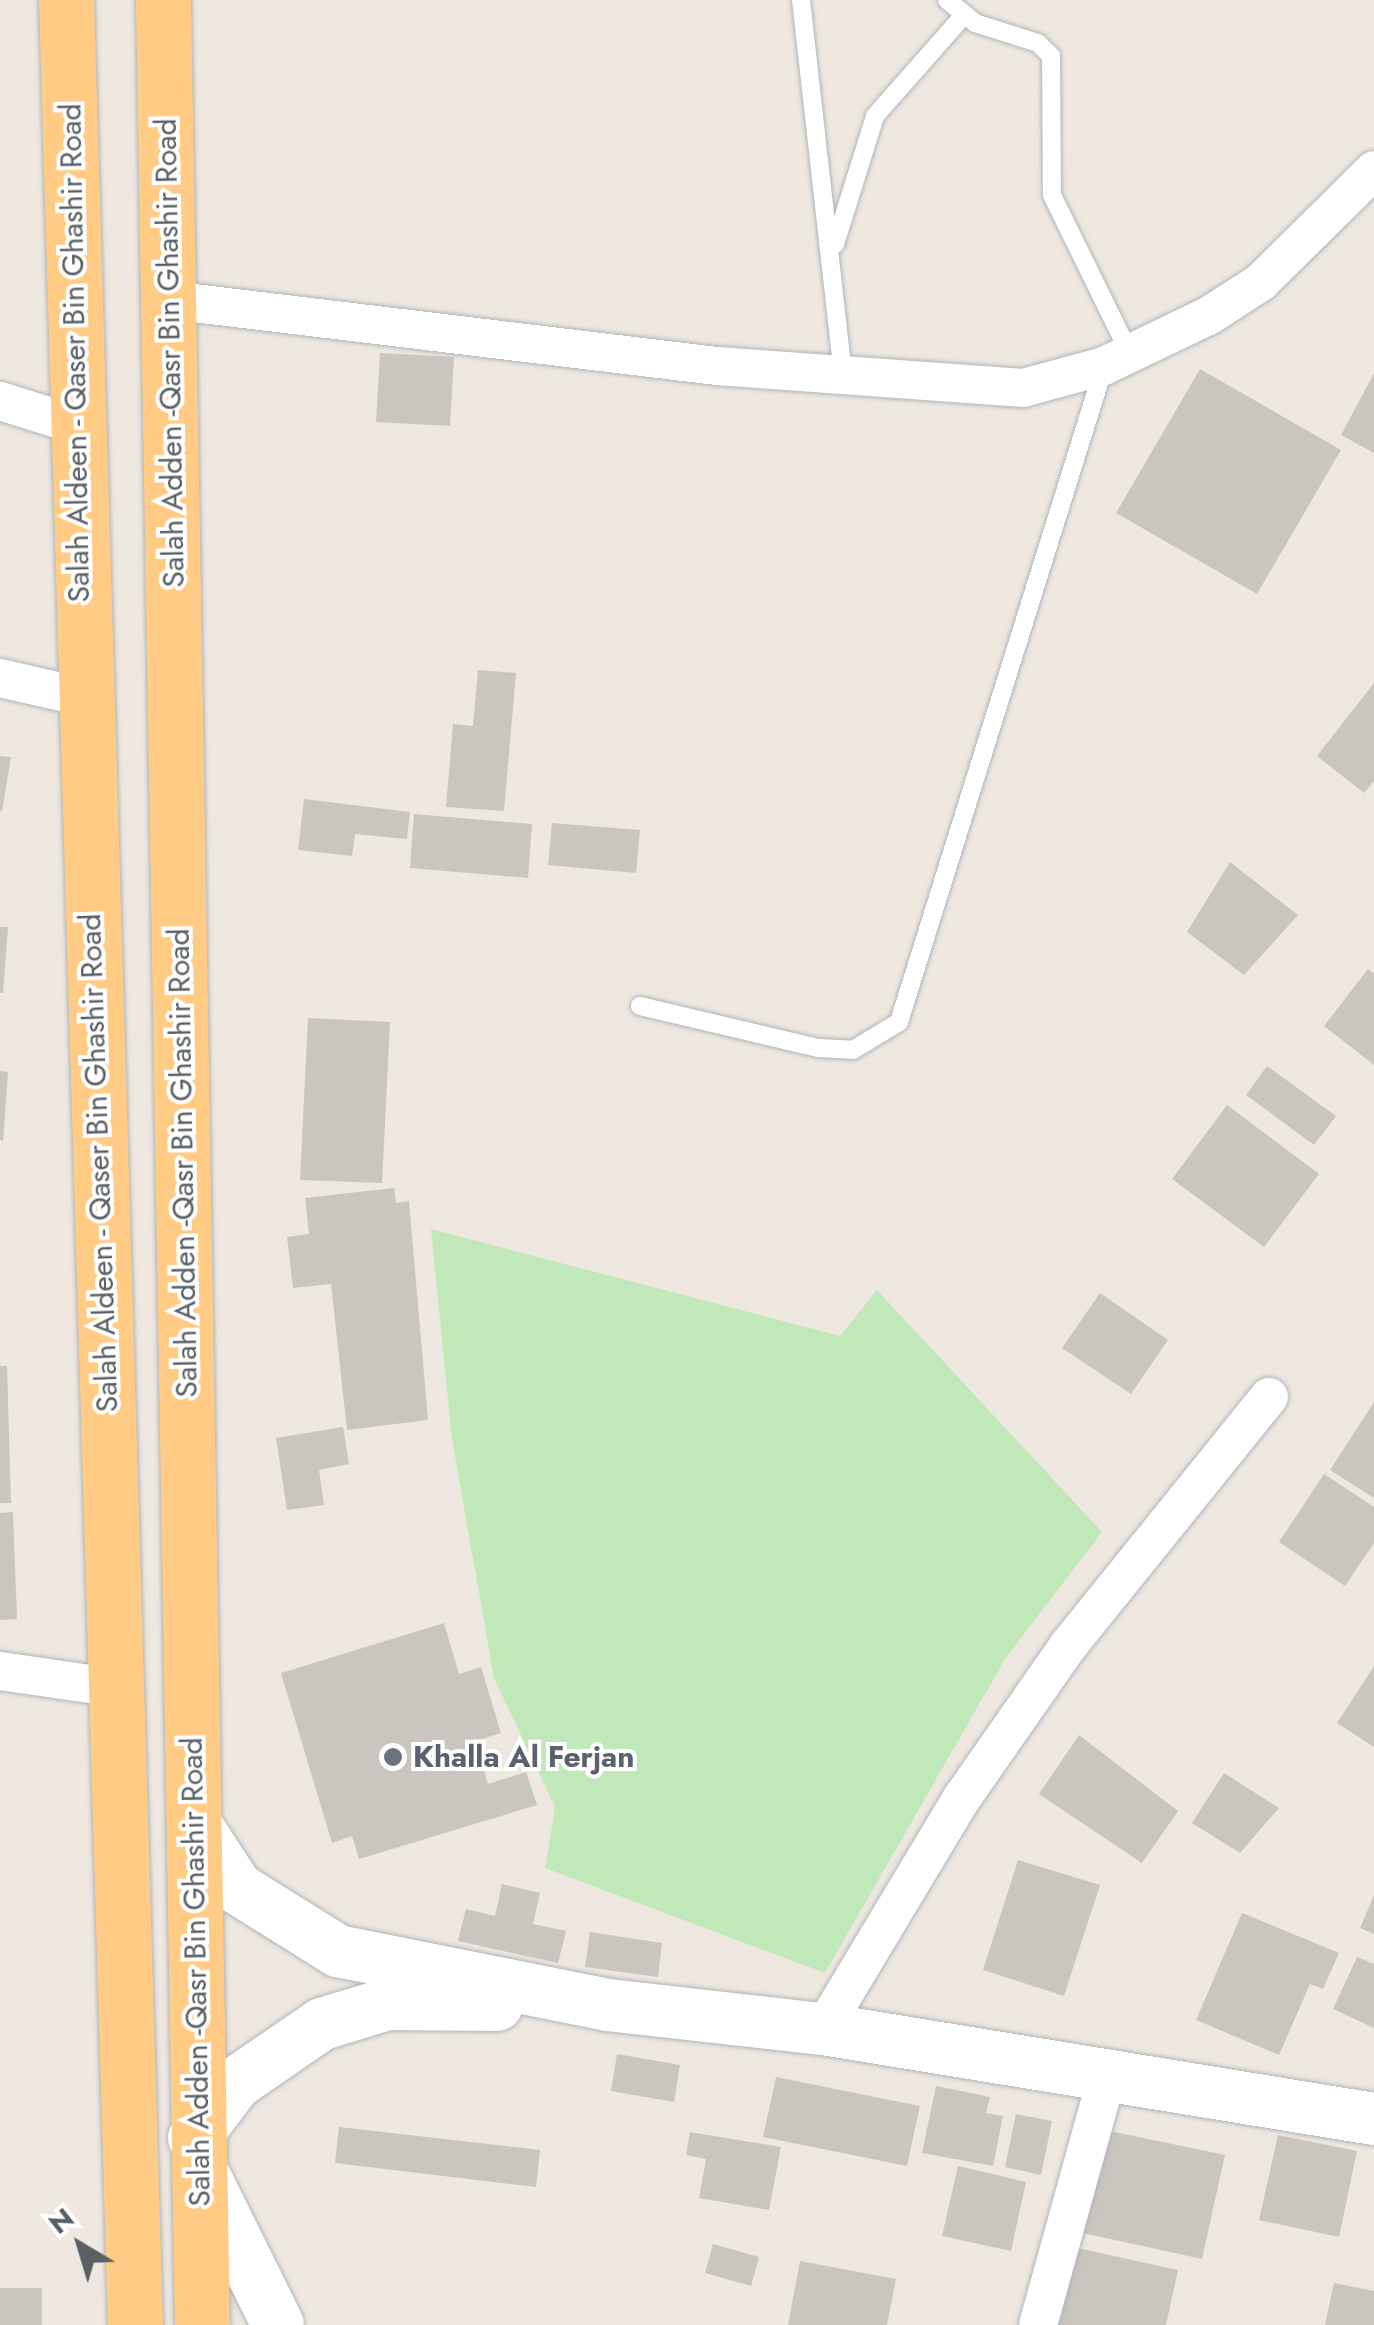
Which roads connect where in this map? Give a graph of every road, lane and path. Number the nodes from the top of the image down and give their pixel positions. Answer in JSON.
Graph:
{"nodes":[{"id":1,"x":66,"y":0,"type":"edge"},
{"id":2,"x":163,"y":0,"type":"edge"},
{"id":3,"x":801,"y":0,"type":"edge"},
{"id":4,"x":947,"y":0,"type":"edge"},
{"id":5,"x":964,"y":15,"type":"junction"},
{"id":6,"x":1374,"y":170,"type":"edge"},
{"id":7,"x":833,"y":254,"type":"junction"},
{"id":8,"x":169,"y":300,"type":"junction"},
{"id":9,"x":1117,"y":360,"type":"junction"},
{"id":10,"x":843,"y":376,"type":"junction"},
{"id":11,"x":0,"y":402,"type":"edge"},
{"id":12,"x":76,"y":425,"type":"junction"},
{"id":13,"x":0,"y":678,"type":"edge"},
{"id":14,"x":83,"y":698,"type":"junction"},
{"id":15,"x":640,"y":1006,"type":"dead end"},
{"id":16,"x":1269,"y":1397,"type":"dead end"},
{"id":17,"x":0,"y":1671,"type":"edge"},
{"id":18,"x":118,"y":1688,"type":"junction"},
{"id":19,"x":194,"y":1822,"type":"junction"},
{"id":20,"x":608,"y":2006,"type":"junction"},
{"id":21,"x":823,"y":2029,"type":"junction"},
{"id":22,"x":1108,"y":2072,"type":"junction"},
{"id":23,"x":1374,"y":2119,"type":"edge"},
{"id":24,"x":196,"y":2150,"type":"junction"},
{"id":25,"x":134,"y":2325,"type":"edge"},
{"id":26,"x":202,"y":2325,"type":"edge"},
{"id":27,"x":278,"y":2325,"type":"edge"},
{"id":28,"x":1038,"y":2325,"type":"edge"}],
"edges":[{"from":1,"to":12,"type":"highway","name":"Salah Aldeen - Qaser Bin Ghashir Road"},
{"from":2,"to":8,"type":"highway","name":"Salah Adden -Qasr Bin Ghashir Road"},
{"from":3,"to":7,"type":"lane"},
{"from":4,"to":5,"type":"lane"},
{"from":5,"to":7,"type":"lane"},
{"from":5,"to":9,"type":"lane"},
{"from":6,"to":9,"type":"street"},
{"from":7,"to":10,"type":"lane"},
{"from":8,"to":10,"type":"street"},
{"from":8,"to":19,"type":"highway","name":"Salah Adden -Qasr Bin Ghashir Road"},
{"from":9,"to":10,"type":"street"},
{"from":9,"to":15,"type":"lane"},
{"from":11,"to":12,"type":"street"},
{"from":12,"to":14,"type":"highway","name":"Salah Aldeen - Qaser Bin Ghashir Road"},
{"from":13,"to":14,"type":"street"},
{"from":14,"to":18,"type":"highway","name":"Salah Aldeen - Qaser Bin Ghashir Road"},
{"from":16,"to":21,"type":"street"},
{"from":17,"to":18,"type":"street"},
{"from":18,"to":25,"type":"highway","name":"Salah Aldeen - Qaser Bin Ghashir Road"},
{"from":19,"to":20,"type":"street"},
{"from":19,"to":24,"type":"highway","name":"Salah Adden -Qasr Bin Ghashir Road"},
{"from":20,"to":21,"type":"street"},
{"from":20,"to":24,"type":"street"},
{"from":21,"to":22,"type":"street"},
{"from":22,"to":23,"type":"street"},
{"from":22,"to":28,"type":"street"},
{"from":24,"to":26,"type":"highway","name":"Salah Adden -Qasr Bin Ghashir Road"},
{"from":24,"to":27,"type":"street"}]}
